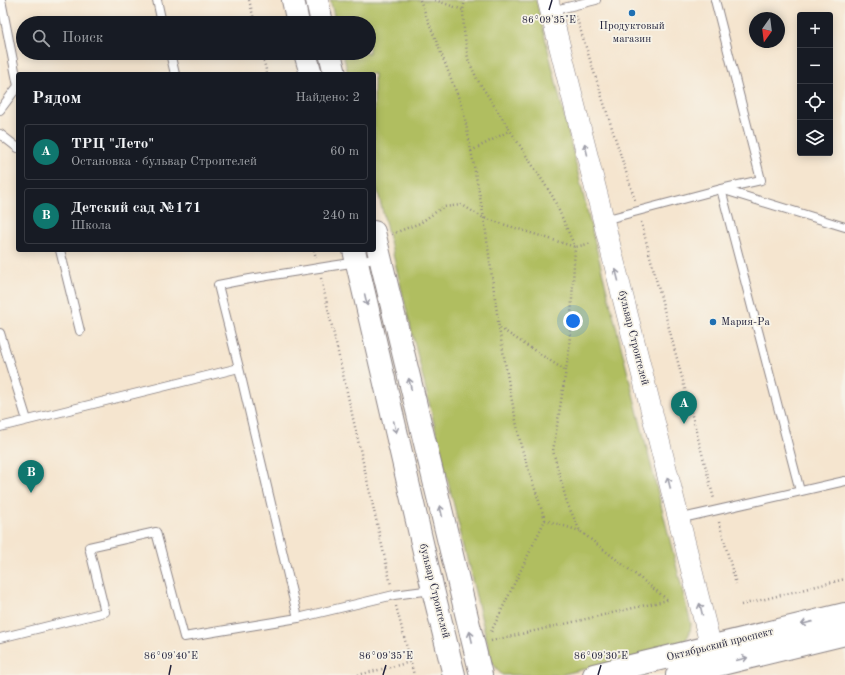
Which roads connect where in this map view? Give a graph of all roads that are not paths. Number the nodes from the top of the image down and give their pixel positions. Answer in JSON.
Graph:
{"nodes":[{"id":1,"x":1,"y":0,"type":"edge"},
{"id":2,"x":157,"y":0,"type":"edge"},
{"id":3,"x":292,"y":0,"type":"edge"},
{"id":4,"x":317,"y":0,"type":"edge"},
{"id":5,"x":596,"y":0,"type":"edge"},
{"id":6,"x":715,"y":0,"type":"edge"},
{"id":7,"x":550,"y":6,"type":"edge"},
{"id":8,"x":2,"y":13,"type":"edge"},
{"id":9,"x":160,"y":16,"type":"edge"},
{"id":10,"x":296,"y":16,"type":"edge"},
{"id":11,"x":320,"y":16,"type":"edge"},
{"id":12,"x":172,"y":60,"type":"edge"},
{"id":13,"x":308,"y":60,"type":"edge"},
{"id":14,"x":332,"y":60,"type":"edge"},
{"id":15,"x":175,"y":72,"type":"edge"},
{"id":16,"x":311,"y":72,"type":"edge"},
{"id":17,"x":335,"y":72,"type":"edge"},
{"id":18,"x":16,"y":77,"type":"edge"},
{"id":19,"x":16,"y":89,"type":"edge"},
{"id":20,"x":0,"y":110,"type":"edge"},
{"id":21,"x":0,"y":134,"type":"edge"},
{"id":22,"x":16,"y":146,"type":"edge"},
{"id":23,"x":721,"y":189,"type":"junction"},
{"id":24,"x":603,"y":220,"type":"junction"},
{"id":25,"x":845,"y":227,"type":"edge"},
{"id":26,"x":382,"y":234,"type":"edge"},
{"id":27,"x":60,"y":252,"type":"edge"},
{"id":28,"x":356,"y":256,"type":"edge"},
{"id":29,"x":380,"y":258,"type":"junction"},
{"id":30,"x":80,"y":331,"type":"dead end"},
{"id":31,"x":0,"y":333,"type":"edge"},
{"id":32,"x":239,"y":368,"type":"junction"},
{"id":33,"x":27,"y":420,"type":"junction"},
{"id":34,"x":0,"y":427,"type":"edge"},
{"id":35,"x":845,"y":481,"type":"edge"},
{"id":36,"x":800,"y":491,"type":"junction"},
{"id":37,"x":678,"y":519,"type":"junction"},
{"id":38,"x":432,"y":590,"type":"junction"},
{"id":39,"x":845,"y":614,"type":"edge"},
{"id":40,"x":298,"y":618,"type":"junction"},
{"id":41,"x":845,"y":634,"type":"edge"},
{"id":42,"x":0,"y":638,"type":"edge"},
{"id":43,"x":715,"y":662,"type":"edge"},
{"id":44,"x":454,"y":675,"type":"edge"},
{"id":45,"x":480,"y":675,"type":"edge"},
{"id":46,"x":594,"y":675,"type":"edge"},
{"id":47,"x":677,"y":675,"type":"edge"}],
"edges":[{"from":1,"to":8,"type":"lane"},
{"from":2,"to":9,"type":"lane"},
{"from":3,"to":10,"type":"main road"},
{"from":4,"to":11,"type":"main road"},
{"from":5,"to":7,"type":"lane"},
{"from":6,"to":23,"type":"lane"},
{"from":24,"to":7,"type":"street","name":"бульвар Строителей","one_way":true},
{"from":8,"to":18,"type":"lane"},
{"from":12,"to":15,"type":"lane"},
{"from":13,"to":16,"type":"main road"},
{"from":14,"to":17,"type":"main road"},
{"from":19,"to":20,"type":"lane"},
{"from":21,"to":22,"type":"lane"},
{"from":23,"to":24,"type":"lane"},
{"from":23,"to":25,"type":"lane"},
{"from":23,"to":36,"type":"lane"},
{"from":37,"to":24,"type":"street","name":"бульвар Строителей","one_way":true},
{"from":26,"to":29,"type":"main road"},
{"from":27,"to":30,"type":"lane"},
{"from":28,"to":29,"type":"lane"},
{"from":28,"to":32,"type":"lane"},
{"from":28,"to":38,"type":"main road","name":"бульвар Строителей","one_way":true},
{"from":45,"to":29,"type":"main road","one_way":true},
{"from":31,"to":33,"type":"lane"},
{"from":32,"to":33,"type":"lane"},
{"from":32,"to":40,"type":"lane"},
{"from":33,"to":34,"type":"lane"},
{"from":35,"to":36,"type":"lane"},
{"from":36,"to":37,"type":"lane"},
{"from":43,"to":37,"type":"street","name":"бульвар Строителей","one_way":true},
{"from":38,"to":40,"type":"lane"},
{"from":38,"to":44,"type":"main road","name":"бульвар Строителей"},
{"from":39,"to":43,"type":"main road","name":"Октябрьский проспект","one_way":true},
{"from":40,"to":42,"type":"lane"},
{"from":43,"to":41,"type":"main road","name":"Октябрьский проспект","one_way":true},
{"from":43,"to":46,"type":"main road","name":"Октябрьский проспект"},
{"from":43,"to":47,"type":"main road","name":"Октябрьский проспект"}]}
